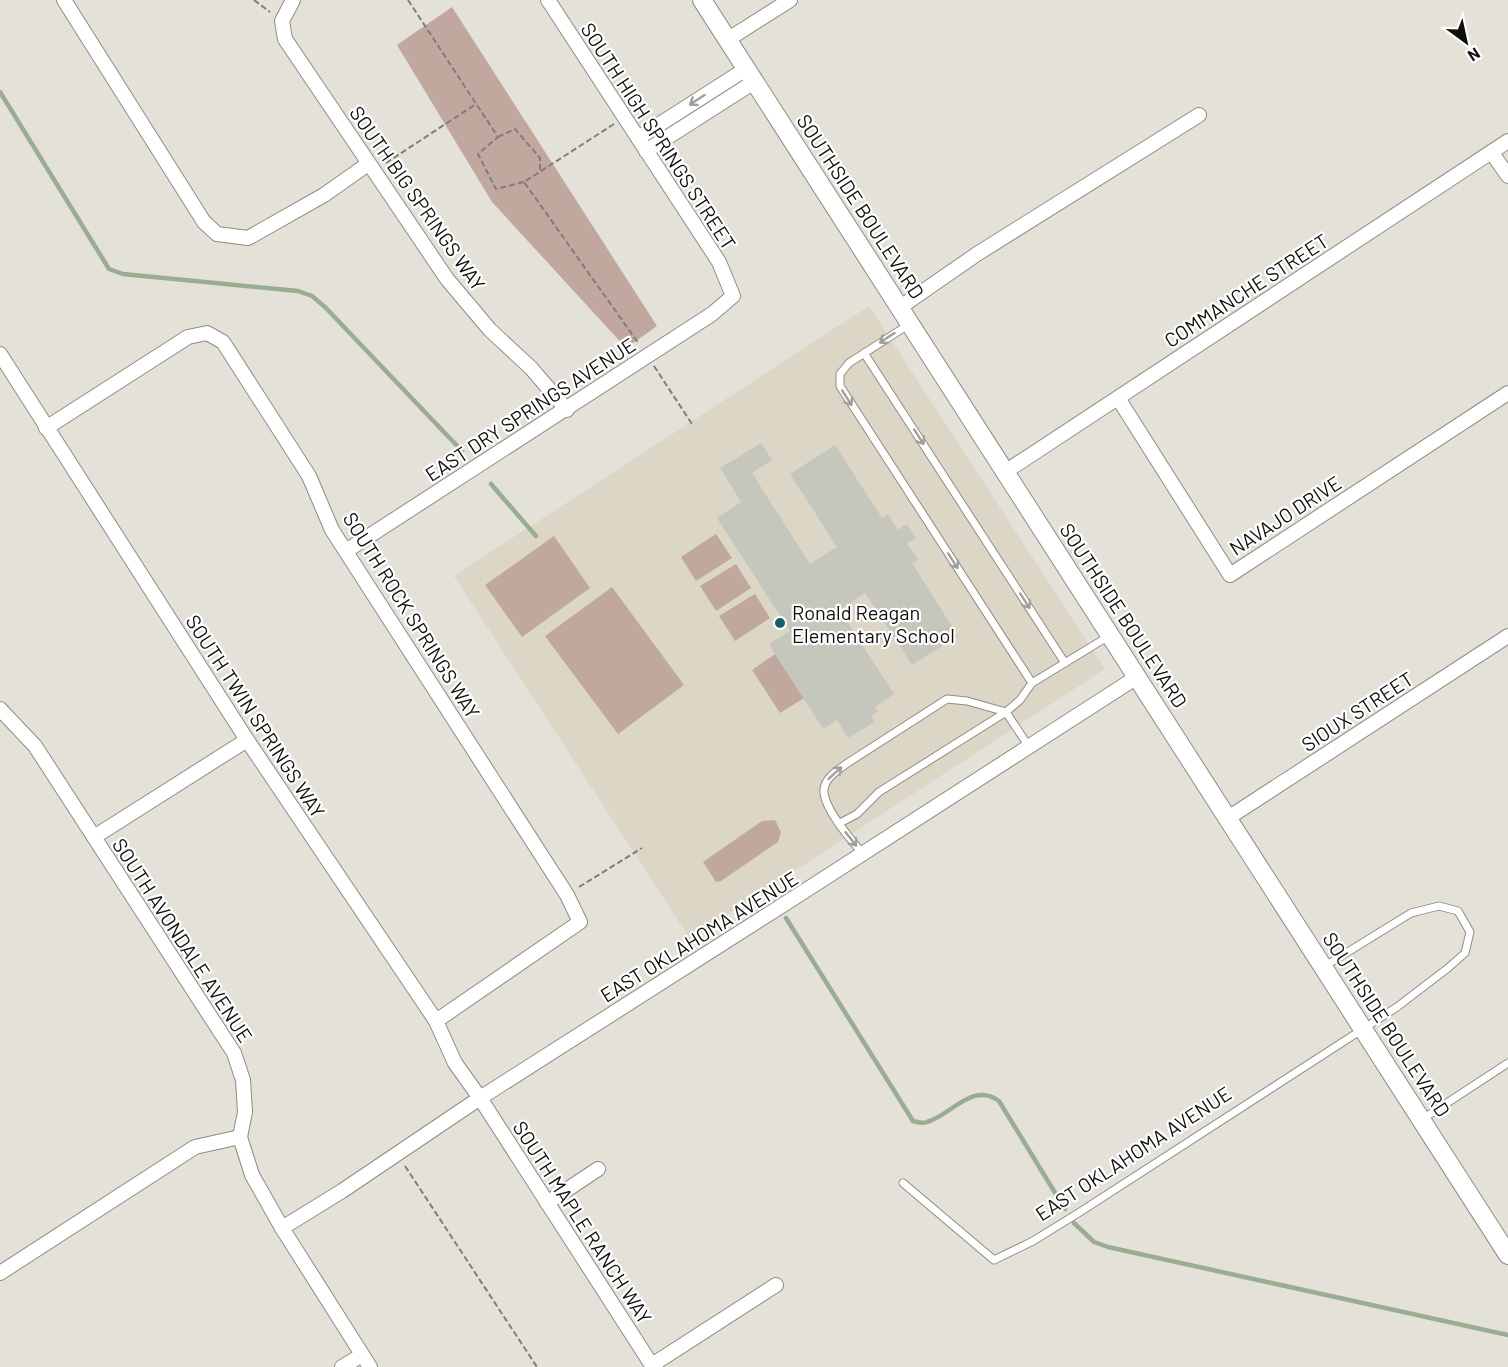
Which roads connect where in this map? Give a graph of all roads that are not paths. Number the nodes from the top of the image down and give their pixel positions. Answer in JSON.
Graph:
{"nodes":[{"id":1,"x":63,"y":0,"type":"edge"},
{"id":2,"x":293,"y":0,"type":"edge"},
{"id":3,"x":548,"y":0,"type":"edge"},
{"id":4,"x":702,"y":0,"type":"edge"},
{"id":5,"x":790,"y":0,"type":"edge"},
{"id":6,"x":727,"y":40,"type":"junction"},
{"id":7,"x":750,"y":75,"type":"junction"},
{"id":8,"x":1199,"y":115,"type":"dead end"},
{"id":9,"x":638,"y":138,"type":"junction"},
{"id":10,"x":1508,"y":141,"type":"edge"},
{"id":11,"x":646,"y":151,"type":"junction"},
{"id":12,"x":1492,"y":153,"type":"junction"},
{"id":13,"x":371,"y":168,"type":"junction"},
{"id":14,"x":1508,"y":176,"type":"edge"},
{"id":15,"x":733,"y":296,"type":"joint"},
{"id":16,"x":899,"y":308,"type":"junction"},
{"id":17,"x":909,"y":324,"type":"junction"},
{"id":18,"x":864,"y":353,"type":"junction"},
{"id":19,"x":0,"y":354,"type":"edge"},
{"id":20,"x":1508,"y":393,"type":"edge"},
{"id":21,"x":1118,"y":398,"type":"junction"},
{"id":22,"x":567,"y":410,"type":"junction"},
{"id":23,"x":46,"y":428,"type":"junction"},
{"id":24,"x":1005,"y":472,"type":"junction"},
{"id":25,"x":346,"y":551,"type":"junction"},
{"id":26,"x":1110,"y":635,"type":"junction"},
{"id":27,"x":1508,"y":636,"type":"edge"},
{"id":28,"x":1065,"y":663,"type":"junction"},
{"id":29,"x":1137,"y":677,"type":"junction"},
{"id":30,"x":1032,"y":683,"type":"junction"},
{"id":31,"x":0,"y":709,"type":"edge"},
{"id":32,"x":1006,"y":712,"type":"junction"},
{"id":33,"x":247,"y":741,"type":"junction"},
{"id":34,"x":1029,"y":747,"type":"junction"},
{"id":35,"x":1228,"y":818,"type":"junction"},
{"id":36,"x":840,"y":823,"type":"junction"},
{"id":37,"x":94,"y":837,"type":"junction"},
{"id":38,"x":863,"y":854,"type":"junction"},
{"id":39,"x":1323,"y":968,"type":"junction"},
{"id":40,"x":436,"y":1021,"type":"junction"},
{"id":41,"x":1362,"y":1029,"type":"junction"},
{"id":42,"x":1508,"y":1063,"type":"edge"},
{"id":43,"x":480,"y":1098,"type":"junction"},
{"id":44,"x":1421,"y":1120,"type":"junction"},
{"id":45,"x":240,"y":1137,"type":"junction"},
{"id":46,"x":598,"y":1169,"type":"dead end"},
{"id":47,"x":903,"y":1183,"type":"dead end"},
{"id":48,"x":547,"y":1203,"type":"junction"},
{"id":49,"x":282,"y":1228,"type":"junction"},
{"id":50,"x":1508,"y":1255,"type":"edge"},
{"id":51,"x":0,"y":1273,"type":"edge"},
{"id":52,"x":776,"y":1285,"type":"dead end"},
{"id":53,"x":362,"y":1355,"type":"junction"},
{"id":54,"x":653,"y":1366,"type":"edge"},
{"id":55,"x":342,"y":1367,"type":"edge"},
{"id":56,"x":370,"y":1367,"type":"edge"}],
"edges":[{"from":1,"to":13,"type":"street"},
{"from":2,"to":13,"type":"street","name":"SOUTH BIG SPRINGS WAY"},
{"from":3,"to":9,"type":"street","name":"SOUTH HIGH SPRINGS STREET"},
{"from":4,"to":6,"type":"main road","name":"SOUTHSIDE BOULEVARD"},
{"from":5,"to":6,"type":"street"},
{"from":6,"to":7,"type":"main road","name":"SOUTHSIDE BOULEVARD"},
{"from":7,"to":9,"type":"street","one_way":true},
{"from":7,"to":11,"type":"street"},
{"from":7,"to":16,"type":"main road","name":"SOUTHSIDE BOULEVARD"},
{"from":8,"to":16,"type":"street"},
{"from":9,"to":11,"type":"street","name":"SOUTH HIGH SPRINGS STREET"},
{"from":10,"to":12,"type":"street","name":"COMMANCHE STREET"},
{"from":11,"to":15,"type":"street","name":"SOUTH HIGH SPRINGS STREET"},
{"from":12,"to":14,"type":"street"},
{"from":12,"to":21,"type":"street","name":"COMMANCHE STREET"},
{"from":13,"to":22,"type":"street","name":"SOUTH BIG SPRINGS WAY"},
{"from":15,"to":22,"type":"street","name":"EAST DRY SPRINGS AVENUE"},
{"from":16,"to":17,"type":"main road","name":"SOUTHSIDE BOULEVARD"},
{"from":17,"to":18,"type":"lane","one_way":true},
{"from":17,"to":24,"type":"main road","name":"SOUTHSIDE BOULEVARD"},
{"from":18,"to":28,"type":"lane","one_way":true},
{"from":18,"to":30,"type":"lane","one_way":true},
{"from":19,"to":23,"type":"street","name":"SOUTH TWIN SPRINGS WAY"},
{"from":20,"to":21,"type":"street","name":"NAVAJO DRIVE"},
{"from":21,"to":24,"type":"street","name":"COMMANCHE STREET"},
{"from":22,"to":25,"type":"street","name":"EAST DRY SPRINGS AVENUE"},
{"from":23,"to":25,"type":"street","name":"SOUTH ROCK SPRINGS WAY"},
{"from":23,"to":33,"type":"street","name":"SOUTH TWIN SPRINGS WAY"},
{"from":24,"to":26,"type":"main road","name":"SOUTHSIDE BOULEVARD"},
{"from":25,"to":40,"type":"street","name":"SOUTH ROCK SPRINGS WAY"},
{"from":26,"to":28,"type":"lane"},
{"from":26,"to":29,"type":"main road","name":"SOUTHSIDE BOULEVARD"},
{"from":27,"to":35,"type":"street","name":"SIOUX STREET"},
{"from":28,"to":30,"type":"lane"},
{"from":29,"to":34,"type":"street","name":"EAST OKLAHOMA AVENUE"},
{"from":29,"to":35,"type":"main road","name":"SOUTHSIDE BOULEVARD"},
{"from":30,"to":32,"type":"lane"},
{"from":31,"to":37,"type":"street","name":"SOUTH AVONDALE AVENUE"},
{"from":32,"to":34,"type":"lane"},
{"from":32,"to":36,"type":"lane"},
{"from":36,"to":32,"type":"lane","one_way":true},
{"from":33,"to":37,"type":"street"},
{"from":33,"to":40,"type":"street","name":"SOUTH TWIN SPRINGS WAY"},
{"from":34,"to":38,"type":"street","name":"EAST OKLAHOMA AVENUE"},
{"from":35,"to":39,"type":"main road","name":"SOUTHSIDE BOULEVARD"},
{"from":36,"to":38,"type":"lane","one_way":true},
{"from":37,"to":45,"type":"street","name":"SOUTH AVONDALE AVENUE"},
{"from":38,"to":43,"type":"street","name":"EAST OKLAHOMA AVENUE"},
{"from":39,"to":41,"type":"main road","name":"SOUTHSIDE BOULEVARD"},
{"from":39,"to":41,"type":"lane"},
{"from":40,"to":43,"type":"street","name":"SOUTH TWIN SPRINGS WAY"},
{"from":41,"to":44,"type":"main road","name":"SOUTHSIDE BOULEVARD"},
{"from":41,"to":47,"type":"lane","name":"EAST OKLAHOMA AVENUE"},
{"from":42,"to":44,"type":"lane"},
{"from":43,"to":48,"type":"street","name":"SOUTH MAPLE RANCH WAY"},
{"from":43,"to":49,"type":"street","name":"EAST OKLAHOMA AVENUE"},
{"from":44,"to":50,"type":"main road","name":"SOUTHSIDE BOULEVARD"},
{"from":45,"to":49,"type":"street","name":"SOUTH AVONDALE AVENUE"},
{"from":45,"to":51,"type":"street"},
{"from":46,"to":48,"type":"street"},
{"from":48,"to":54,"type":"street","name":"SOUTH MAPLE RANCH WAY"},
{"from":49,"to":53,"type":"street","name":"SOUTH AVONDALE AVENUE"},
{"from":52,"to":54,"type":"street"},
{"from":53,"to":55,"type":"street"},
{"from":53,"to":56,"type":"street","name":"SOUTH AVONDALE AVENUE"}]}
